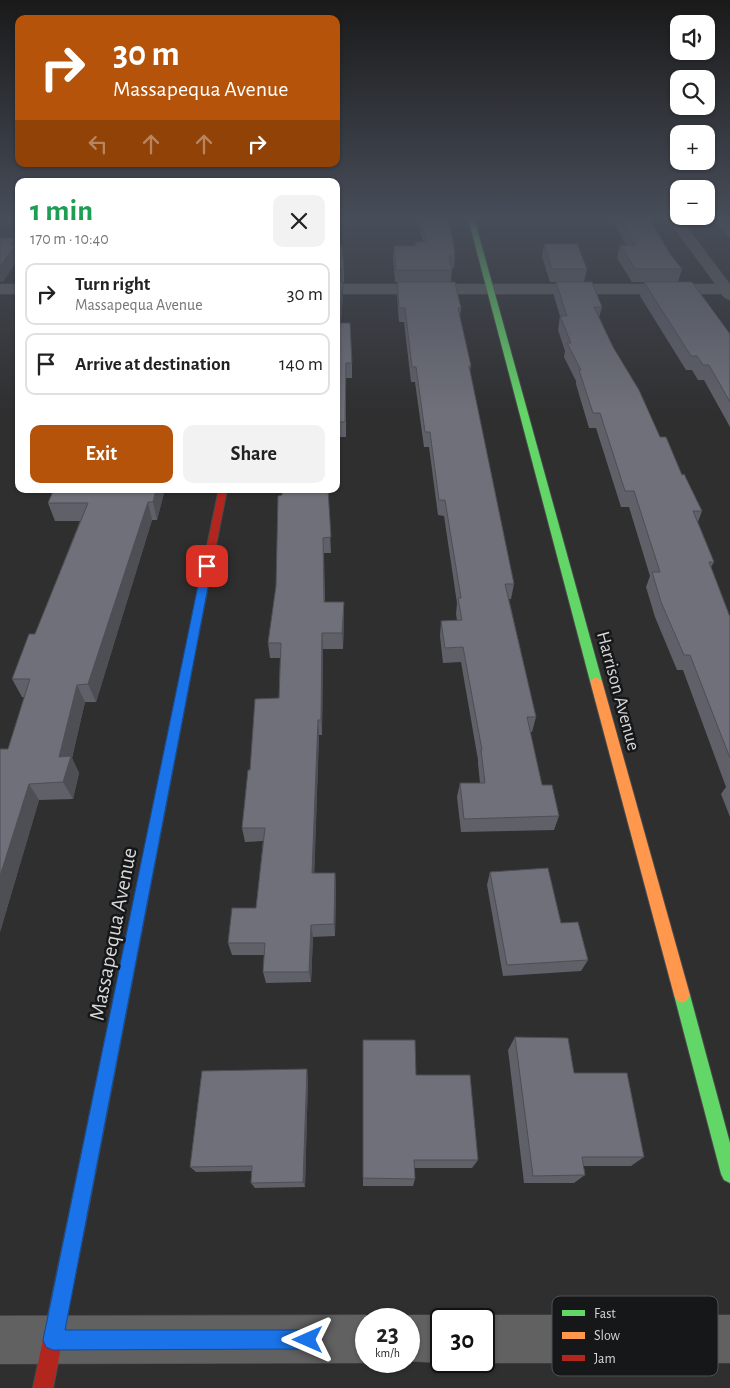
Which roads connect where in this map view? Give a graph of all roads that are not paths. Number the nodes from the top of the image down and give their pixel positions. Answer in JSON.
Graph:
{"nodes":[{"id":1,"x":488,"y":283,"type":"edge"},
{"id":2,"x":0,"y":289,"type":"edge"},
{"id":3,"x":15,"y":289,"type":"edge"},
{"id":4,"x":340,"y":289,"type":"edge"},
{"id":5,"x":490,"y":289,"type":"junction"},
{"id":6,"x":729,"y":291,"type":"edge"},
{"id":7,"x":222,"y":493,"type":"edge"},
{"id":8,"x":730,"y":1174,"type":"edge"},
{"id":9,"x":355,"y":1339,"type":"edge"},
{"id":10,"x":495,"y":1339,"type":"edge"},
{"id":11,"x":552,"y":1339,"type":"edge"},
{"id":12,"x":0,"y":1340,"type":"edge"},
{"id":13,"x":53,"y":1340,"type":"junction"},
{"id":14,"x":43,"y":1388,"type":"edge"}],
"edges":[{"from":1,"to":5,"type":"street","name":"Harrison Avenue"},
{"from":2,"to":3,"type":"street"},
{"from":4,"to":5,"type":"street"},
{"from":5,"to":6,"type":"street"},
{"from":5,"to":8,"type":"street","name":"Harrison Avenue"},
{"from":7,"to":13,"type":"street","name":"Massapequa Avenue"},
{"from":9,"to":13,"type":"street"},
{"from":10,"to":11,"type":"street"},
{"from":12,"to":13,"type":"street"},
{"from":13,"to":14,"type":"street","name":"Massapequa Avenue"}]}
